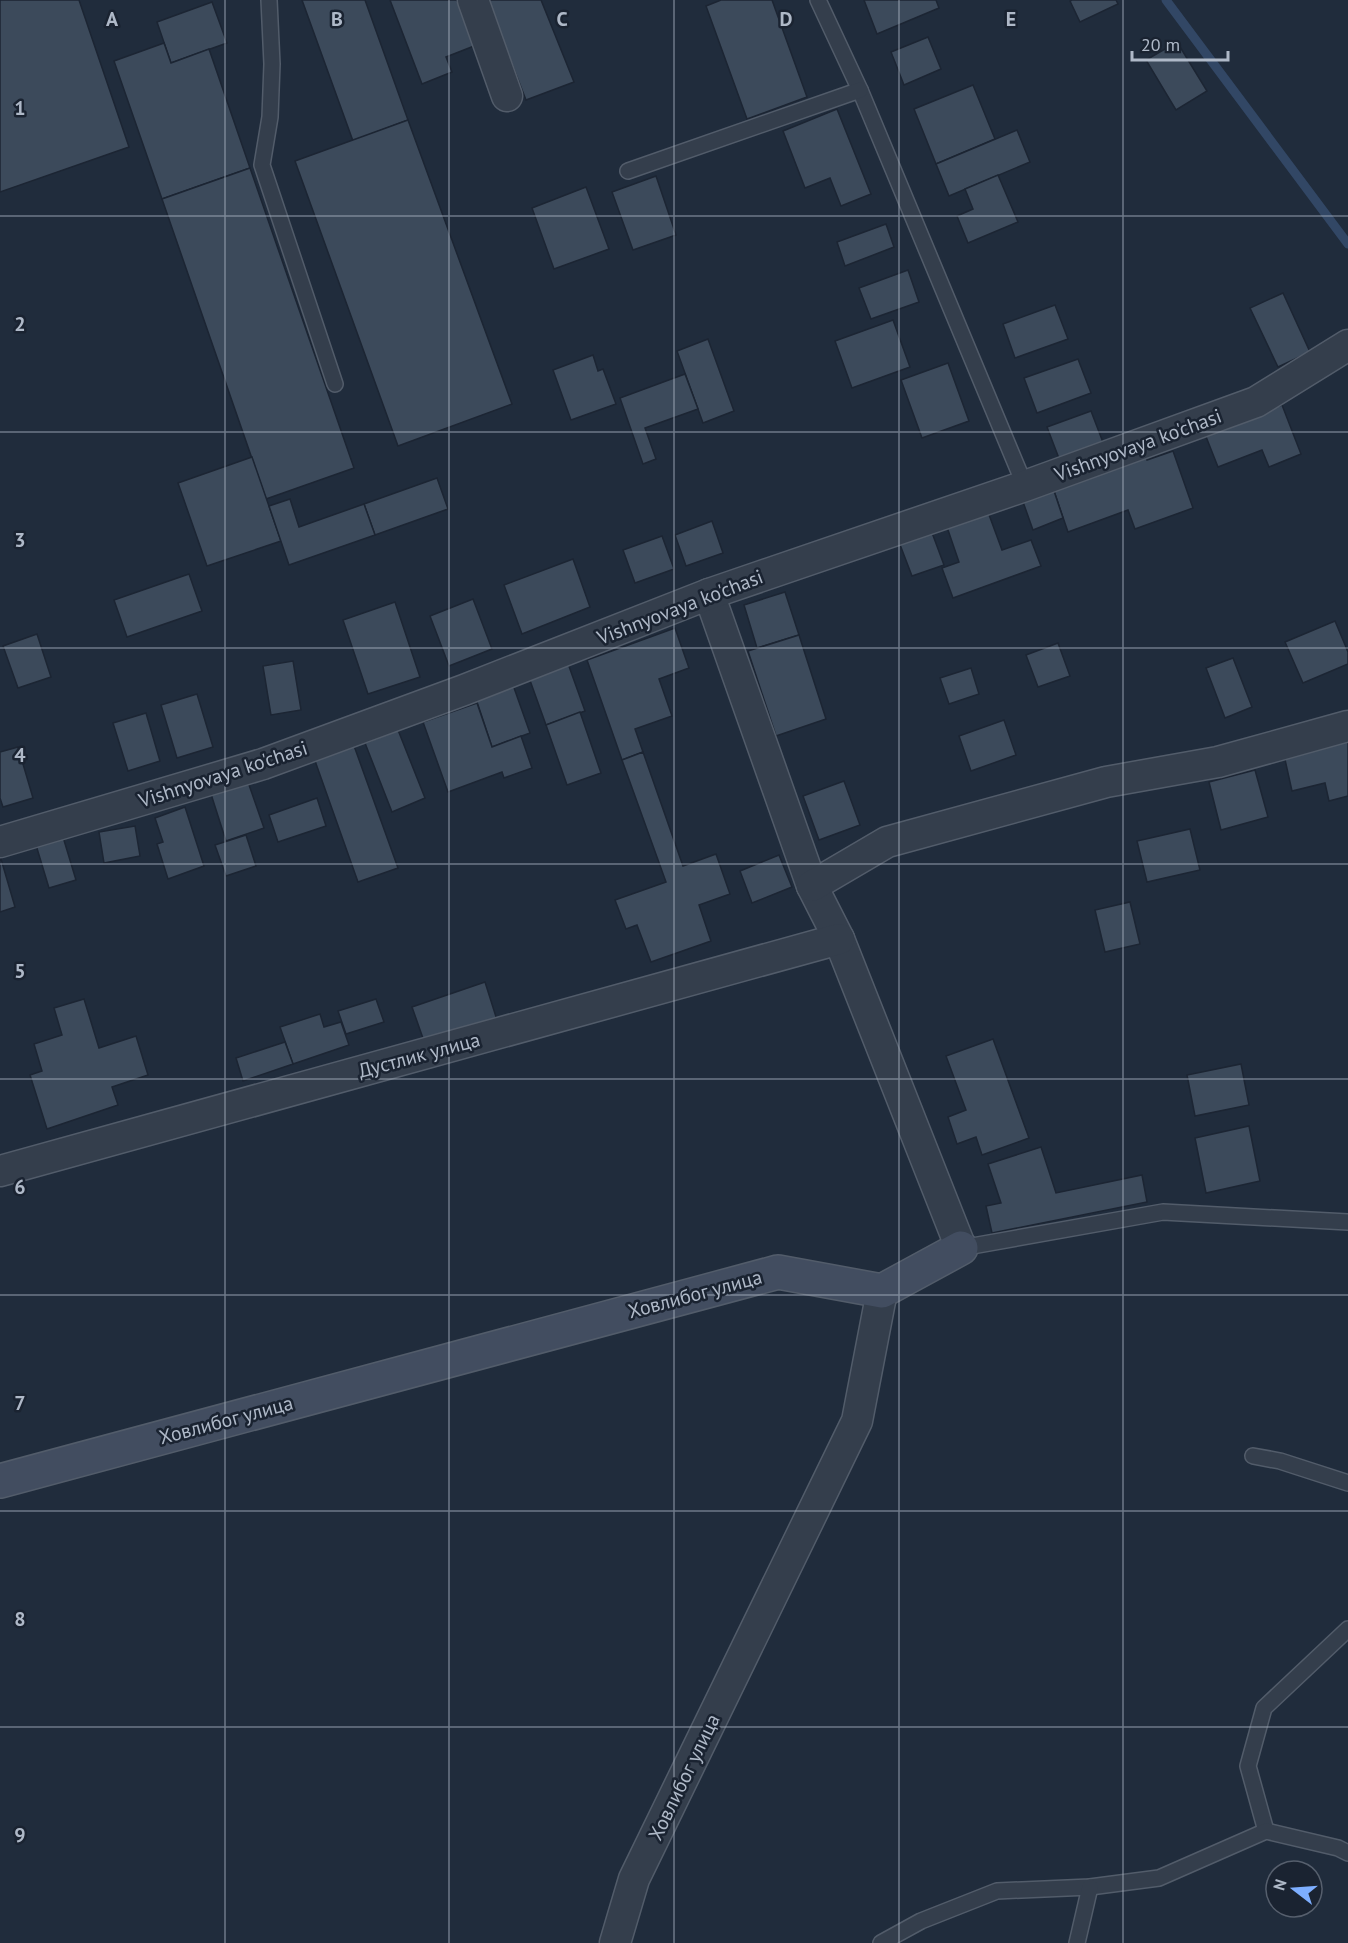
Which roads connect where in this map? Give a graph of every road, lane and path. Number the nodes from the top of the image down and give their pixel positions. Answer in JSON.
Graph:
{"nodes":[{"id":1,"x":268,"y":0,"type":"edge"},
{"id":2,"x":473,"y":0,"type":"edge"},
{"id":3,"x":818,"y":0,"type":"edge"},
{"id":4,"x":860,"y":90,"type":"junction"},
{"id":5,"x":507,"y":96,"type":"dead end"},
{"id":6,"x":628,"y":171,"type":"dead end"},
{"id":7,"x":1348,"y":345,"type":"edge"},
{"id":8,"x":335,"y":384,"type":"dead end"},
{"id":9,"x":1024,"y":486,"type":"junction"},
{"id":10,"x":709,"y":594,"type":"junction"},
{"id":11,"x":1348,"y":726,"type":"edge"},
{"id":12,"x":0,"y":842,"type":"edge"},
{"id":13,"x":812,"y":886,"type":"junction"},
{"id":14,"x":839,"y":939,"type":"junction"},
{"id":15,"x":0,"y":1171,"type":"edge"},
{"id":16,"x":1348,"y":1222,"type":"edge"},
{"id":17,"x":961,"y":1248,"type":"junction"},
{"id":18,"x":882,"y":1291,"type":"junction"},
{"id":19,"x":1253,"y":1456,"type":"dead end"},
{"id":20,"x":0,"y":1481,"type":"edge"},
{"id":21,"x":1348,"y":1484,"type":"edge"},
{"id":22,"x":1348,"y":1629,"type":"edge"},
{"id":23,"x":1266,"y":1831,"type":"junction"},
{"id":24,"x":1348,"y":1853,"type":"edge"},
{"id":25,"x":1090,"y":1887,"type":"junction"},
{"id":26,"x":615,"y":1943,"type":"edge"},
{"id":27,"x":881,"y":1943,"type":"edge"},
{"id":28,"x":1077,"y":1943,"type":"edge"}],
"edges":[{"from":1,"to":8,"type":"lane"},
{"from":2,"to":5,"type":"street"},
{"from":3,"to":4,"type":"lane"},
{"from":4,"to":6,"type":"lane"},
{"from":4,"to":9,"type":"lane"},
{"from":7,"to":9,"type":"street","name":"Vishnyovaya ko'chasi"},
{"from":9,"to":10,"type":"street","name":"Vishnyovaya ko'chasi"},
{"from":10,"to":12,"type":"street","name":"Vishnyovaya ko'chasi"},
{"from":10,"to":13,"type":"street"},
{"from":11,"to":13,"type":"street"},
{"from":13,"to":14,"type":"street"},
{"from":14,"to":15,"type":"street","name":"Дустлик улица"},
{"from":14,"to":17,"type":"street"},
{"from":16,"to":17,"type":"lane"},
{"from":17,"to":18,"type":"street"},
{"from":18,"to":20,"type":"street","name":"Ховлибог улица"},
{"from":18,"to":26,"type":"street","name":"Ховлибог улица"},
{"from":19,"to":21,"type":"lane"},
{"from":22,"to":23,"type":"lane"},
{"from":23,"to":24,"type":"lane"},
{"from":23,"to":25,"type":"lane"},
{"from":25,"to":27,"type":"lane"},
{"from":25,"to":28,"type":"lane"}]}
